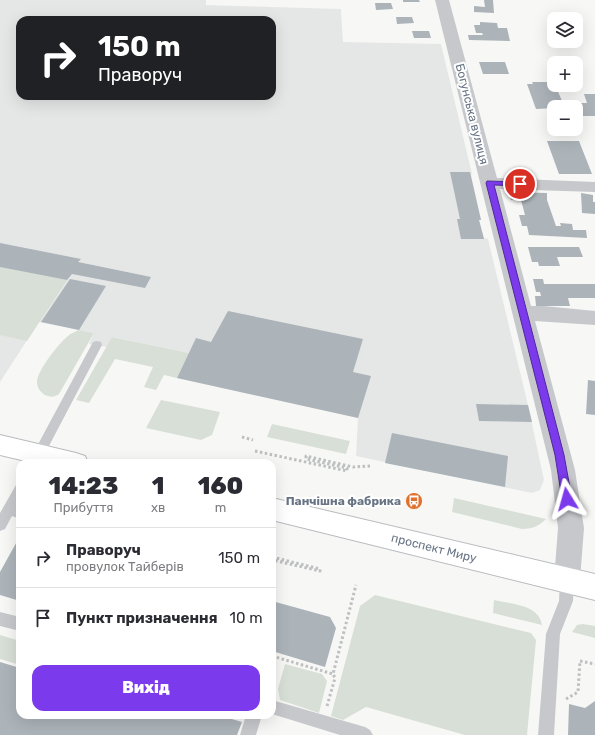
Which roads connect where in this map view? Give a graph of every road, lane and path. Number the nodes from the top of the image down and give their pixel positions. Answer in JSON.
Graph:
{"nodes":[{"id":1,"x":442,"y":0,"type":"edge"},
{"id":2,"x":490,"y":183,"type":"junction"},
{"id":3,"x":595,"y":187,"type":"edge"},
{"id":4,"x":524,"y":314,"type":"junction"},
{"id":5,"x":595,"y":318,"type":"edge"},
{"id":6,"x":97,"y":345,"type":"dead end"},
{"id":7,"x":242,"y":437,"type":"dead end"},
{"id":8,"x":253,"y":440,"type":"dead end"},
{"id":9,"x":0,"y":445,"type":"edge"},
{"id":10,"x":255,"y":451,"type":"dead end"},
{"id":11,"x":36,"y":458,"type":"edge"},
{"id":12,"x":370,"y":466,"type":"dead end"},
{"id":13,"x":276,"y":510,"type":"edge"},
{"id":14,"x":14,"y":511,"type":"edge"},
{"id":15,"x":0,"y":525,"type":"edge"},
{"id":16,"x":276,"y":559,"type":"edge"},
{"id":17,"x":276,"y":559,"type":"edge"},
{"id":18,"x":567,"y":580,"type":"junction"},
{"id":19,"x":356,"y":585,"type":"dead end"},
{"id":20,"x":595,"y":587,"type":"edge"},
{"id":21,"x":0,"y":619,"type":"edge"},
{"id":22,"x":16,"y":623,"type":"edge"},
{"id":23,"x":276,"y":657,"type":"edge"},
{"id":24,"x":595,"y":664,"type":"edge"},
{"id":25,"x":333,"y":674,"type":"junction"},
{"id":26,"x":565,"y":706,"type":"dead end"},
{"id":27,"x":276,"y":708,"type":"edge"},
{"id":28,"x":253,"y":719,"type":"edge"},
{"id":29,"x":323,"y":722,"type":"junction"},
{"id":30,"x":248,"y":735,"type":"edge"},
{"id":31,"x":365,"y":735,"type":"edge"},
{"id":32,"x":546,"y":735,"type":"edge"}],
"edges":[{"from":1,"to":2,"type":"street","name":"Богунська вулиця"},
{"from":2,"to":3,"type":"street"},
{"from":2,"to":4,"type":"street","name":"Богунська вулиця"},
{"from":4,"to":5,"type":"street"},
{"from":4,"to":18,"type":"street","name":"Богунська вулиця"},
{"from":6,"to":11,"type":"lane"},
{"from":7,"to":8,"type":"path"},
{"from":9,"to":11,"type":"main road"},
{"from":10,"to":12,"type":"path"},
{"from":13,"to":18,"type":"main road","name":"проспект Миру"},
{"from":14,"to":15,"type":"lane"},
{"from":16,"to":17,"type":"path"},
{"from":18,"to":20,"type":"main road","name":"проспект Миру"},
{"from":18,"to":32,"type":"lane"},
{"from":19,"to":25,"type":"path"},
{"from":21,"to":22,"type":"lane"},
{"from":23,"to":25,"type":"path"},
{"from":24,"to":26,"type":"path"},
{"from":25,"to":29,"type":"path"},
{"from":27,"to":29,"type":"lane"},
{"from":28,"to":30,"type":"lane"},
{"from":29,"to":31,"type":"lane"}]}
